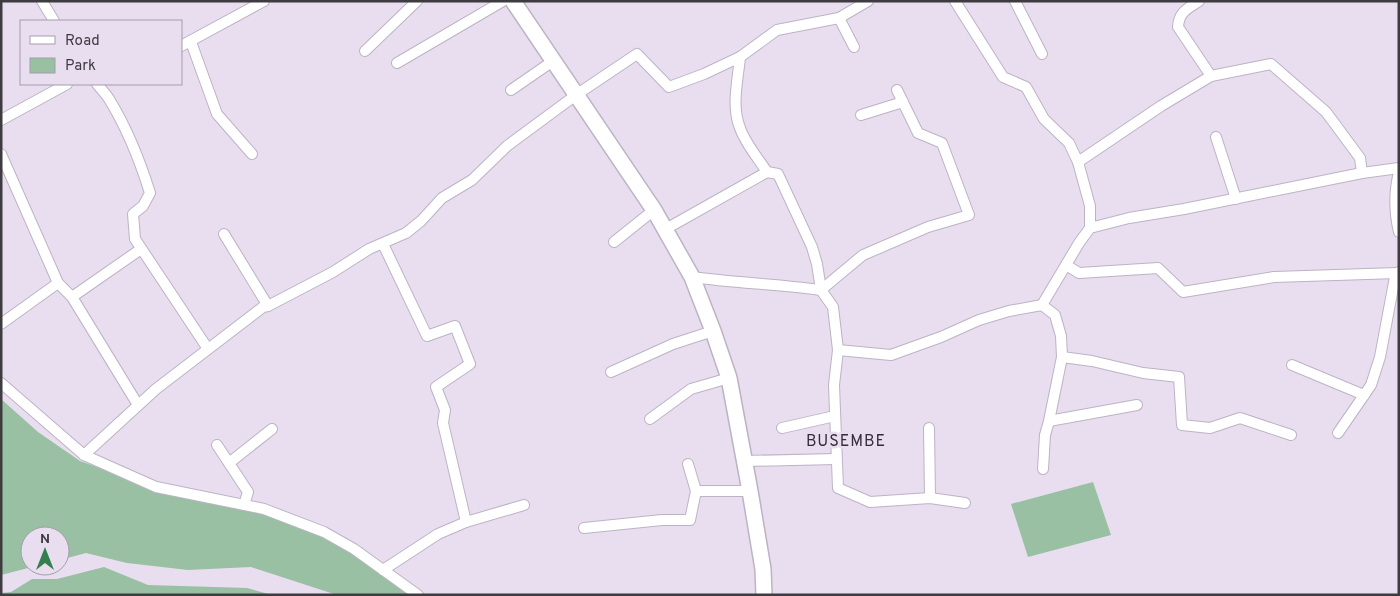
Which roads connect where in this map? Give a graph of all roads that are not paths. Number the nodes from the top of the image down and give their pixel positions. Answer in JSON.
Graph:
{"nodes":[{"id":1,"x":42,"y":1,"type":"edge"},
{"id":2,"x":264,"y":1,"type":"edge"},
{"id":3,"x":417,"y":1,"type":"edge"},
{"id":4,"x":504,"y":1,"type":"edge"},
{"id":5,"x":513,"y":1,"type":"edge"},
{"id":6,"x":868,"y":1,"type":"edge"},
{"id":7,"x":955,"y":1,"type":"edge"},
{"id":8,"x":1015,"y":1,"type":"edge"},
{"id":9,"x":1199,"y":1,"type":"edge"},
{"id":10,"x":839,"y":18,"type":"junction"},
{"id":11,"x":53,"y":20,"type":"edge"},
{"id":12,"x":192,"y":42,"type":"junction"},
{"id":13,"x":182,"y":46,"type":"edge"},
{"id":14,"x":854,"y":47,"type":"dead end"},
{"id":15,"x":365,"y":51,"type":"dead end"},
{"id":16,"x":1042,"y":54,"type":"dead end"},
{"id":17,"x":740,"y":57,"type":"junction"},
{"id":18,"x":553,"y":62,"type":"junction"},
{"id":19,"x":397,"y":63,"type":"dead end"},
{"id":20,"x":1211,"y":76,"type":"junction"},
{"id":21,"x":66,"y":85,"type":"edge"},
{"id":22,"x":100,"y":85,"type":"edge"},
{"id":23,"x":511,"y":90,"type":"dead end"},
{"id":24,"x":897,"y":90,"type":"dead end"},
{"id":25,"x":576,"y":96,"type":"junction"},
{"id":26,"x":903,"y":102,"type":"junction"},
{"id":27,"x":861,"y":115,"type":"dead end"},
{"id":28,"x":1,"y":120,"type":"edge"},
{"id":29,"x":1216,"y":137,"type":"dead end"},
{"id":30,"x":1,"y":154,"type":"edge"},
{"id":31,"x":252,"y":154,"type":"dead end"},
{"id":32,"x":1078,"y":162,"type":"junction"},
{"id":33,"x":1399,"y":168,"type":"edge"},
{"id":34,"x":767,"y":172,"type":"junction"},
{"id":35,"x":1399,"y":172,"type":"edge"},
{"id":36,"x":1362,"y":173,"type":"junction"},
{"id":37,"x":1236,"y":199,"type":"junction"},
{"id":38,"x":654,"y":210,"type":"junction"},
{"id":39,"x":1090,"y":228,"type":"junction"},
{"id":40,"x":664,"y":230,"type":"junction"},
{"id":41,"x":1399,"y":232,"type":"edge"},
{"id":42,"x":224,"y":234,"type":"dead end"},
{"id":43,"x":614,"y":242,"type":"dead end"},
{"id":44,"x":382,"y":244,"type":"junction"},
{"id":45,"x":141,"y":249,"type":"junction"},
{"id":46,"x":1066,"y":266,"type":"junction"},
{"id":47,"x":1398,"y":273,"type":"edge"},
{"id":48,"x":692,"y":277,"type":"junction"},
{"id":49,"x":58,"y":283,"type":"junction"},
{"id":50,"x":821,"y":290,"type":"junction"},
{"id":51,"x":72,"y":297,"type":"junction"},
{"id":52,"x":1042,"y":305,"type":"junction"},
{"id":53,"x":268,"y":306,"type":"junction"},
{"id":54,"x":1,"y":324,"type":"edge"},
{"id":55,"x":714,"y":331,"type":"junction"},
{"id":56,"x":208,"y":348,"type":"junction"},
{"id":57,"x":838,"y":350,"type":"junction"},
{"id":58,"x":1062,"y":357,"type":"junction"},
{"id":59,"x":1292,"y":365,"type":"dead end"},
{"id":60,"x":611,"y":372,"type":"dead end"},
{"id":61,"x":729,"y":378,"type":"junction"},
{"id":62,"x":1,"y":383,"type":"edge"},
{"id":63,"x":1364,"y":395,"type":"junction"},
{"id":64,"x":138,"y":405,"type":"junction"},
{"id":65,"x":1137,"y":405,"type":"dead end"},
{"id":66,"x":835,"y":416,"type":"junction"},
{"id":67,"x":650,"y":420,"type":"dead end"},
{"id":68,"x":1049,"y":421,"type":"junction"},
{"id":69,"x":782,"y":428,"type":"dead end"},
{"id":70,"x":929,"y":428,"type":"dead end"},
{"id":71,"x":272,"y":429,"type":"dead end"},
{"id":72,"x":1338,"y":432,"type":"dead end"},
{"id":73,"x":1291,"y":435,"type":"dead end"},
{"id":74,"x":217,"y":445,"type":"dead end"},
{"id":75,"x":84,"y":455,"type":"junction"},
{"id":76,"x":836,"y":459,"type":"junction"},
{"id":77,"x":745,"y":461,"type":"junction"},
{"id":78,"x":229,"y":464,"type":"junction"},
{"id":79,"x":688,"y":464,"type":"dead end"},
{"id":80,"x":1043,"y":470,"type":"dead end"},
{"id":81,"x":696,"y":491,"type":"junction"},
{"id":82,"x":750,"y":491,"type":"junction"},
{"id":83,"x":930,"y":498,"type":"junction"},
{"id":84,"x":964,"y":503,"type":"dead end"},
{"id":85,"x":244,"y":505,"type":"junction"},
{"id":86,"x":524,"y":505,"type":"dead end"},
{"id":87,"x":466,"y":522,"type":"junction"},
{"id":88,"x":584,"y":528,"type":"dead end"},
{"id":89,"x":382,"y":570,"type":"junction"},
{"id":90,"x":418,"y":595,"type":"edge"},
{"id":91,"x":764,"y":595,"type":"edge"}],
"edges":[{"from":1,"to":11,"type":"street"},
{"from":2,"to":12,"type":"street"},
{"from":3,"to":15,"type":"street"},
{"from":4,"to":19,"type":"street"},
{"from":5,"to":18,"type":"street"},
{"from":6,"to":10,"type":"street"},
{"from":7,"to":32,"type":"street"},
{"from":8,"to":16,"type":"street"},
{"from":9,"to":20,"type":"street"},
{"from":10,"to":14,"type":"street"},
{"from":10,"to":17,"type":"street"},
{"from":12,"to":13,"type":"street"},
{"from":12,"to":31,"type":"street"},
{"from":17,"to":25,"type":"street"},
{"from":17,"to":34,"type":"street"},
{"from":18,"to":23,"type":"street"},
{"from":18,"to":25,"type":"street"},
{"from":20,"to":32,"type":"street"},
{"from":20,"to":36,"type":"street"},
{"from":21,"to":28,"type":"street"},
{"from":22,"to":45,"type":"street"},
{"from":24,"to":26,"type":"street"},
{"from":25,"to":38,"type":"street"},
{"from":25,"to":44,"type":"street"},
{"from":26,"to":27,"type":"street"},
{"from":26,"to":50,"type":"street"},
{"from":29,"to":37,"type":"street"},
{"from":30,"to":49,"type":"street"},
{"from":32,"to":39,"type":"street"},
{"from":33,"to":36,"type":"street"},
{"from":34,"to":40,"type":"street"},
{"from":34,"to":50,"type":"street"},
{"from":35,"to":41,"type":"street"},
{"from":36,"to":37,"type":"street"},
{"from":37,"to":39,"type":"street"},
{"from":38,"to":40,"type":"street"},
{"from":38,"to":43,"type":"street"},
{"from":39,"to":46,"type":"street"},
{"from":40,"to":48,"type":"street"},
{"from":42,"to":53,"type":"street"},
{"from":44,"to":53,"type":"street"},
{"from":44,"to":87,"type":"street"},
{"from":45,"to":51,"type":"street"},
{"from":45,"to":56,"type":"street"},
{"from":46,"to":47,"type":"street"},
{"from":46,"to":52,"type":"street"},
{"from":47,"to":63,"type":"street"},
{"from":48,"to":50,"type":"street"},
{"from":48,"to":55,"type":"street"},
{"from":49,"to":51,"type":"street"},
{"from":49,"to":54,"type":"street"},
{"from":50,"to":57,"type":"street"},
{"from":51,"to":64,"type":"street"},
{"from":52,"to":57,"type":"street"},
{"from":52,"to":58,"type":"street"},
{"from":53,"to":56,"type":"street"},
{"from":55,"to":60,"type":"street"},
{"from":55,"to":61,"type":"street"},
{"from":56,"to":64,"type":"street"},
{"from":57,"to":66,"type":"street"},
{"from":58,"to":68,"type":"street"},
{"from":58,"to":73,"type":"street"},
{"from":59,"to":63,"type":"street"},
{"from":61,"to":67,"type":"street"},
{"from":61,"to":77,"type":"street"},
{"from":62,"to":75,"type":"street"},
{"from":63,"to":72,"type":"street"},
{"from":64,"to":75,"type":"street"},
{"from":65,"to":68,"type":"street"},
{"from":66,"to":69,"type":"street"},
{"from":66,"to":76,"type":"street"},
{"from":68,"to":80,"type":"street"},
{"from":70,"to":83,"type":"street"},
{"from":71,"to":78,"type":"street"},
{"from":74,"to":78,"type":"street"},
{"from":75,"to":85,"type":"street"},
{"from":76,"to":77,"type":"street"},
{"from":76,"to":83,"type":"street"},
{"from":77,"to":82,"type":"street"},
{"from":78,"to":85,"type":"street"},
{"from":79,"to":81,"type":"street"},
{"from":81,"to":82,"type":"street"},
{"from":81,"to":88,"type":"street"},
{"from":82,"to":91,"type":"street"},
{"from":83,"to":84,"type":"street"},
{"from":85,"to":89,"type":"street"},
{"from":86,"to":87,"type":"street"},
{"from":87,"to":89,"type":"street"},
{"from":89,"to":90,"type":"street"}]}
